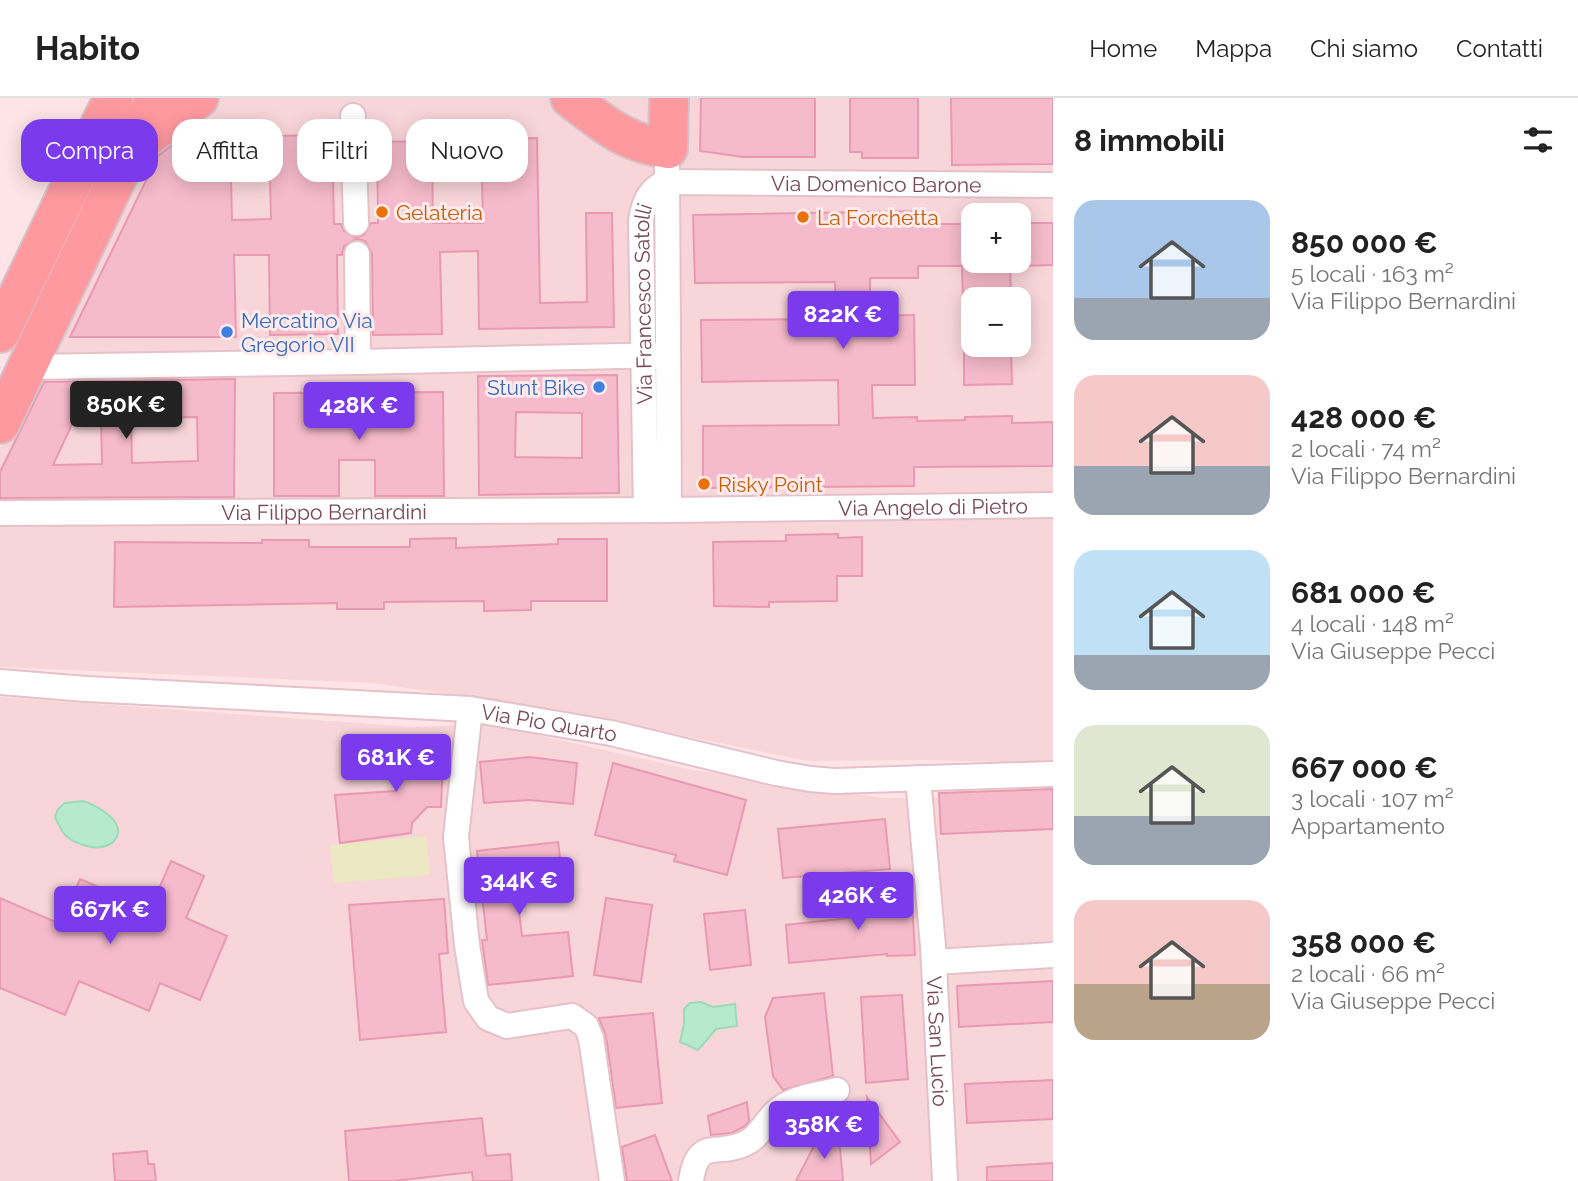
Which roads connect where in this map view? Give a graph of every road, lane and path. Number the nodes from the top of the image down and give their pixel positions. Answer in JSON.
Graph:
{"nodes":[{"id":1,"x":155,"y":98,"type":"edge"},
{"id":2,"x":199,"y":98,"type":"edge"},
{"id":3,"x":570,"y":98,"type":"edge"},
{"id":4,"x":669,"y":98,"type":"edge"},
{"id":5,"x":101,"y":109,"type":"edge"},
{"id":6,"x":353,"y":116,"type":"dead end"},
{"id":7,"x":145,"y":119,"type":"edge"},
{"id":8,"x":158,"y":128,"type":"edge"},
{"id":9,"x":667,"y":165,"type":"junction"},
{"id":10,"x":116,"y":182,"type":"edge"},
{"id":11,"x":1053,"y":185,"type":"edge"},
{"id":12,"x":356,"y":223,"type":"dead end"},
{"id":13,"x":357,"y":254,"type":"dead end"},
{"id":14,"x":0,"y":333,"type":"edge"},
{"id":15,"x":656,"y":355,"type":"junction"},
{"id":16,"x":358,"y":362,"type":"junction"},
{"id":17,"x":28,"y":367,"type":"junction"},
{"id":18,"x":0,"y":424,"type":"edge"},
{"id":19,"x":1053,"y":505,"type":"edge"},
{"id":20,"x":658,"y":510,"type":"junction"},
{"id":21,"x":0,"y":513,"type":"edge"},
{"id":22,"x":0,"y":682,"type":"edge"},
{"id":23,"x":470,"y":709,"type":"junction"},
{"id":24,"x":1053,"y":774,"type":"edge"},
{"id":25,"x":918,"y":778,"type":"junction"},
{"id":26,"x":1053,"y":955,"type":"edge"},
{"id":27,"x":934,"y":962,"type":"junction"},
{"id":28,"x":837,"y":1090,"type":"dead end"},
{"id":29,"x":612,"y":1181,"type":"edge"},
{"id":30,"x":691,"y":1181,"type":"edge"},
{"id":31,"x":945,"y":1181,"type":"edge"}],
"edges":[{"from":1,"to":7,"type":"main road"},
{"from":2,"to":8,"type":"main road"},
{"from":3,"to":9,"type":"main road"},
{"from":4,"to":9,"type":"main road"},
{"from":5,"to":14,"type":"main road"},
{"from":6,"to":12,"type":"street"},
{"from":9,"to":11,"type":"street","name":"Via Domenico Barone"},
{"from":9,"to":15,"type":"street","name":"Via Francesco Satolli"},
{"from":10,"to":17,"type":"main road"},
{"from":13,"to":16,"type":"street"},
{"from":15,"to":16,"type":"street"},
{"from":15,"to":20,"type":"street","name":"Via Francesco Satolli"},
{"from":16,"to":17,"type":"street"},
{"from":17,"to":18,"type":"main road"},
{"from":19,"to":20,"type":"street","name":"Via Angelo di Pietro"},
{"from":20,"to":21,"type":"street","name":"Via Filippo Bernardini"},
{"from":22,"to":23,"type":"street","name":"Via Pio Quarto"},
{"from":23,"to":25,"type":"street","name":"Via Pio Quarto"},
{"from":23,"to":29,"type":"street"},
{"from":24,"to":25,"type":"street","name":"Via Pio Quarto"},
{"from":25,"to":27,"type":"street","name":"Via San Lucio"},
{"from":26,"to":27,"type":"street"},
{"from":27,"to":31,"type":"street","name":"Via San Lucio"},
{"from":28,"to":30,"type":"street"}]}
